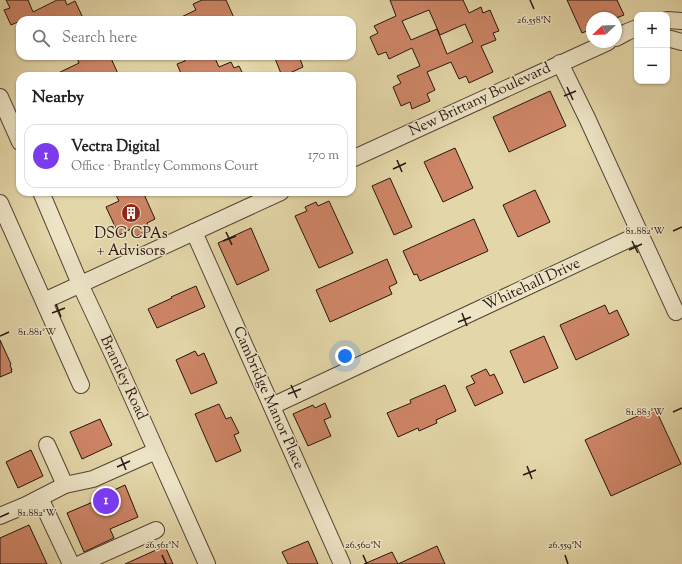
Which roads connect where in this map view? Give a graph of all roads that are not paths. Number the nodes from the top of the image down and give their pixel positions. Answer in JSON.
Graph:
{"nodes":[{"id":1,"x":670,"y":20,"type":"edge"},
{"id":2,"x":682,"y":21,"type":"edge"},
{"id":3,"x":634,"y":29,"type":"edge"},
{"id":4,"x":622,"y":35,"type":"edge"},
{"id":5,"x":634,"y":36,"type":"edge"},
{"id":6,"x":622,"y":38,"type":"edge"},
{"id":7,"x":670,"y":39,"type":"edge"},
{"id":8,"x":682,"y":42,"type":"edge"},
{"id":9,"x":594,"y":48,"type":"edge"},
{"id":10,"x":560,"y":63,"type":"junction"},
{"id":11,"x":0,"y":97,"type":"edge"},
{"id":12,"x":16,"y":133,"type":"edge"},
{"id":13,"x":356,"y":157,"type":"edge"},
{"id":14,"x":43,"y":196,"type":"edge"},
{"id":15,"x":271,"y":196,"type":"edge"},
{"id":16,"x":0,"y":202,"type":"edge"},
{"id":17,"x":194,"y":232,"type":"junction"},
{"id":18,"x":640,"y":234,"type":"junction"},
{"id":19,"x":80,"y":284,"type":"junction"},
{"id":20,"x":44,"y":301,"type":"junction"},
{"id":21,"x":676,"y":312,"type":"dead end"},
{"id":22,"x":81,"y":385,"type":"dead end"},
{"id":23,"x":272,"y":406,"type":"junction"},
{"id":24,"x":47,"y":445,"type":"dead end"},
{"id":25,"x":156,"y":450,"type":"junction"},
{"id":26,"x":65,"y":485,"type":"junction"},
{"id":27,"x":40,"y":498,"type":"junction"},
{"id":28,"x":0,"y":516,"type":"edge"},
{"id":29,"x":156,"y":530,"type":"dead end"},
{"id":30,"x":71,"y":564,"type":"edge"},
{"id":31,"x":80,"y":564,"type":"edge"},
{"id":32,"x":207,"y":564,"type":"edge"},
{"id":33,"x":342,"y":564,"type":"edge"}],
"edges":[{"from":1,"to":2,"type":"street"},
{"from":3,"to":4,"type":"street"},
{"from":5,"to":6,"type":"street"},
{"from":7,"to":8,"type":"street"},
{"from":9,"to":10,"type":"street","name":"New Brittany Boulevard"},
{"from":10,"to":13,"type":"street","name":"New Brittany Boulevard"},
{"from":10,"to":18,"type":"street"},
{"from":11,"to":12,"type":"street"},
{"from":14,"to":19,"type":"street","name":"Brantley Road"},
{"from":15,"to":17,"type":"street"},
{"from":16,"to":20,"type":"street"},
{"from":17,"to":19,"type":"street"},
{"from":17,"to":23,"type":"street","name":"Cambridge Manor Place"},
{"from":18,"to":21,"type":"street"},
{"from":18,"to":23,"type":"street","name":"Whitehall Drive"},
{"from":19,"to":20,"type":"street"},
{"from":19,"to":25,"type":"street","name":"Brantley Road"},
{"from":20,"to":22,"type":"street"},
{"from":23,"to":33,"type":"street","name":"Cambridge Manor Place"},
{"from":24,"to":26,"type":"street"},
{"from":25,"to":26,"type":"street"},
{"from":25,"to":32,"type":"street","name":"Brantley Road"},
{"from":26,"to":27,"type":"street"},
{"from":27,"to":28,"type":"street"},
{"from":27,"to":30,"type":"street"},
{"from":29,"to":31,"type":"street"}]}
